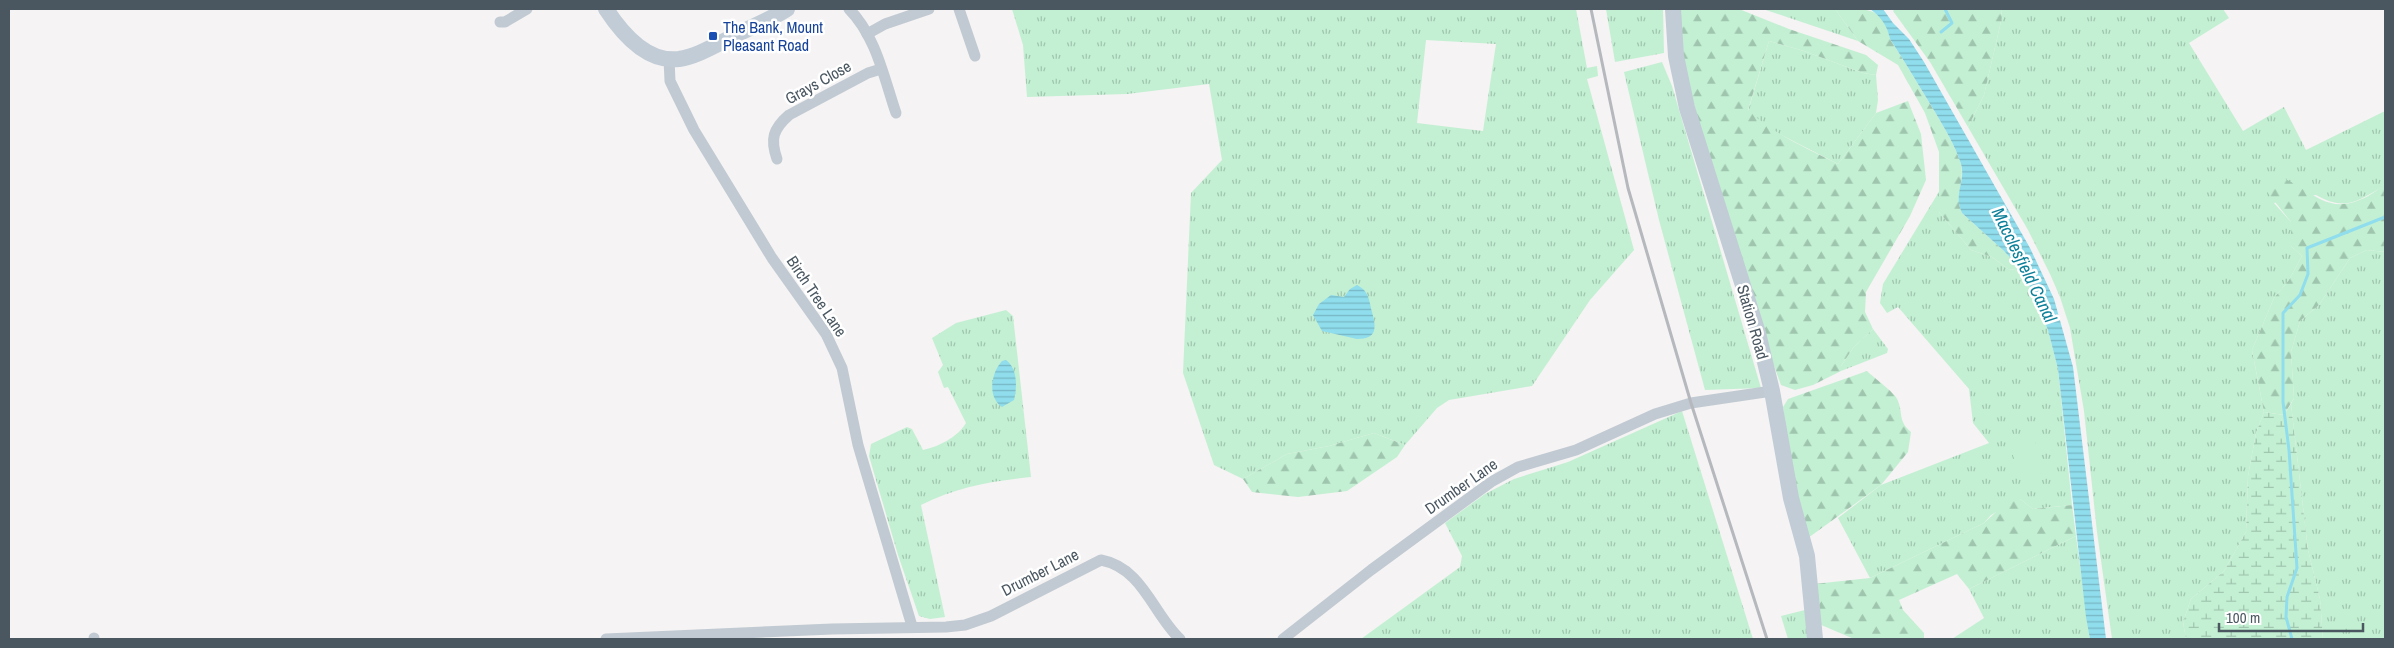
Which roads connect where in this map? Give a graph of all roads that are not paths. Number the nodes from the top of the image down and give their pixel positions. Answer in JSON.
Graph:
{"nodes":[{"id":1,"x":527,"y":9,"type":"edge"},
{"id":2,"x":606,"y":9,"type":"edge"},
{"id":3,"x":788,"y":9,"type":"edge"},
{"id":4,"x":849,"y":9,"type":"edge"},
{"id":5,"x":929,"y":9,"type":"edge"},
{"id":6,"x":959,"y":9,"type":"edge"},
{"id":7,"x":1672,"y":9,"type":"edge"},
{"id":8,"x":500,"y":22,"type":"dead end"},
{"id":9,"x":868,"y":34,"type":"junction"},
{"id":10,"x":975,"y":56,"type":"dead end"},
{"id":11,"x":669,"y":59,"type":"junction"},
{"id":12,"x":881,"y":69,"type":"junction"},
{"id":13,"x":896,"y":113,"type":"dead end"},
{"id":14,"x":777,"y":159,"type":"dead end"},
{"id":15,"x":1772,"y":391,"type":"junction"},
{"id":16,"x":912,"y":626,"type":"junction"},
{"id":17,"x":606,"y":639,"type":"edge"},
{"id":18,"x":1180,"y":639,"type":"edge"},
{"id":19,"x":1283,"y":639,"type":"edge"},
{"id":20,"x":1816,"y":639,"type":"edge"}],
"edges":[{"from":1,"to":8,"type":"street"},
{"from":2,"to":11,"type":"street"},
{"from":3,"to":11,"type":"street"},
{"from":4,"to":9,"type":"street"},
{"from":5,"to":9,"type":"street"},
{"from":6,"to":10,"type":"street"},
{"from":7,"to":15,"type":"street","name":"Station Road"},
{"from":9,"to":12,"type":"street"},
{"from":11,"to":16,"type":"street","name":"Birch Tree Lane"},
{"from":12,"to":13,"type":"street"},
{"from":12,"to":14,"type":"street","name":"Grays Close"},
{"from":15,"to":19,"type":"street","name":"Drumber Lane"},
{"from":15,"to":20,"type":"street","name":"Station Road"},
{"from":16,"to":17,"type":"street"},
{"from":16,"to":18,"type":"street","name":"Drumber Lane"}]}
